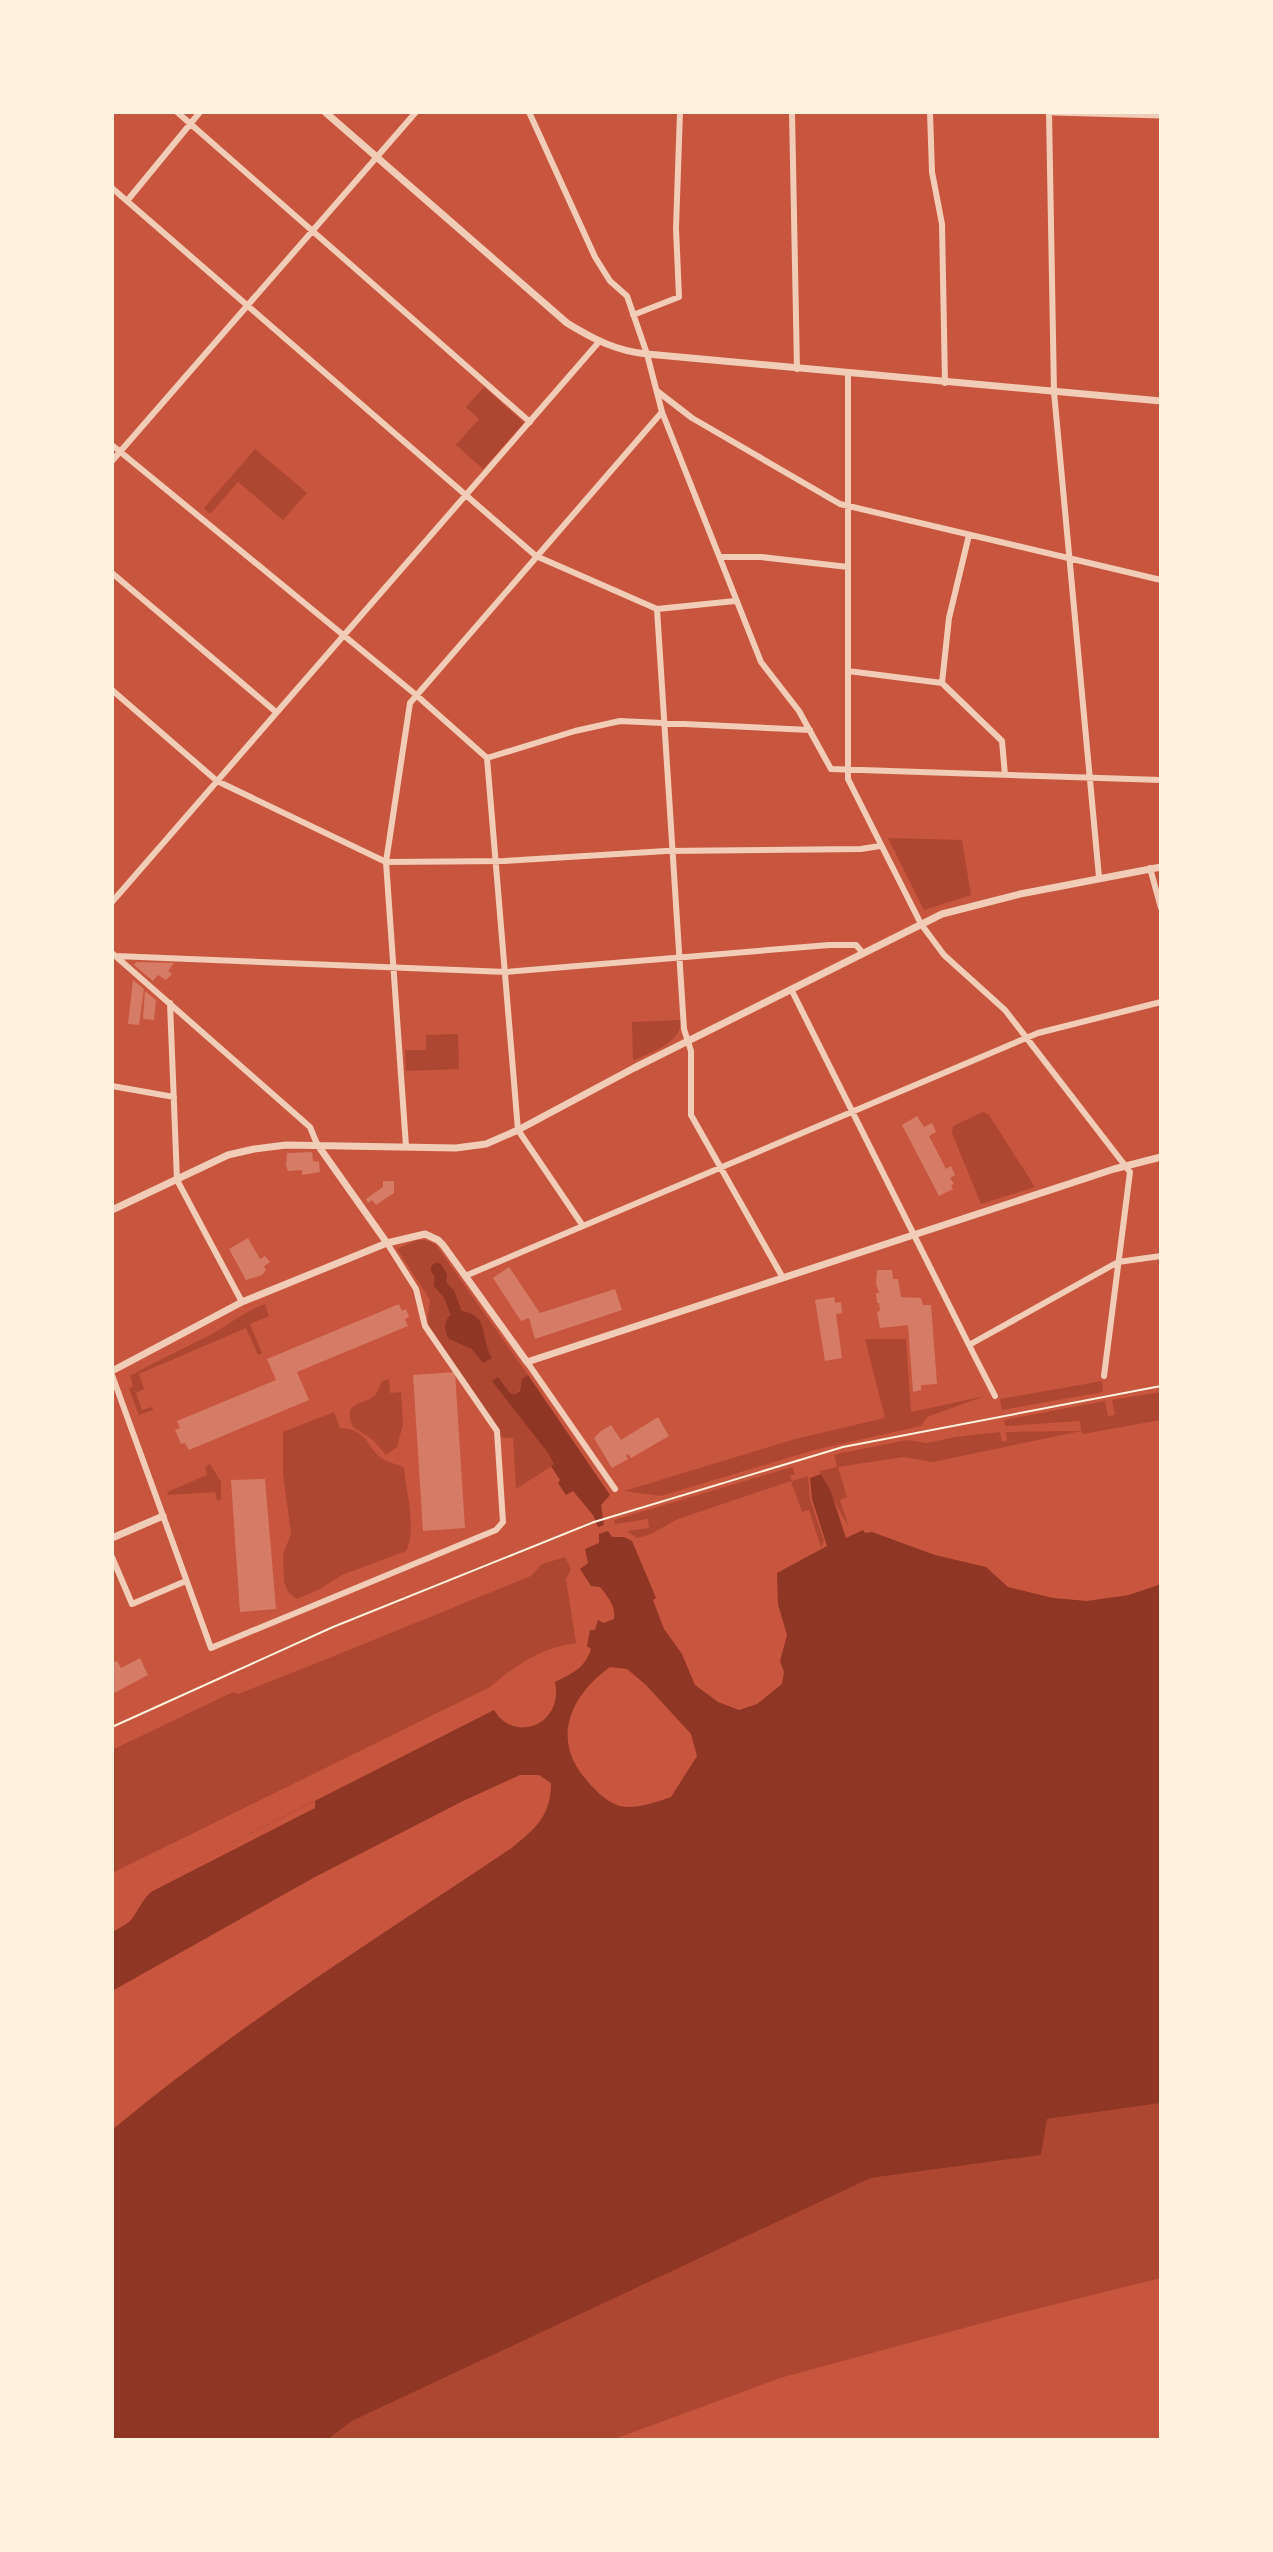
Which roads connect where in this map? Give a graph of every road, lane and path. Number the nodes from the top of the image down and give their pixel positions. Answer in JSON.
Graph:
{"nodes":[{"id":1,"x":177,"y":112,"type":"edge"},
{"id":2,"x":200,"y":112,"type":"edge"},
{"id":3,"x":325,"y":112,"type":"edge"},
{"id":4,"x":416,"y":112,"type":"edge"},
{"id":5,"x":529,"y":112,"type":"edge"},
{"id":6,"x":680,"y":112,"type":"edge"},
{"id":7,"x":792,"y":112,"type":"edge"},
{"id":8,"x":930,"y":112,"type":"edge"},
{"id":9,"x":1052,"y":112,"type":"edge"},
{"id":10,"x":1161,"y":115,"type":"edge"},
{"id":11,"x":190,"y":124,"type":"junction"},
{"id":12,"x":377,"y":157,"type":"junction"},
{"id":13,"x":112,"y":188,"type":"edge"},
{"id":14,"x":127,"y":201,"type":"junction"},
{"id":15,"x":312,"y":229,"type":"junction"},
{"id":16,"x":246,"y":306,"type":"junction"},
{"id":17,"x":633,"y":315,"type":"junction"},
{"id":18,"x":598,"y":343,"type":"junction"},
{"id":19,"x":647,"y":354,"type":"junction"},
{"id":20,"x":797,"y":369,"type":"junction"},
{"id":21,"x":848,"y":374,"type":"junction"},
{"id":22,"x":945,"y":383,"type":"junction"},
{"id":23,"x":657,"y":391,"type":"junction"},
{"id":24,"x":1054,"y":392,"type":"junction"},
{"id":25,"x":1161,"y":401,"type":"edge"},
{"id":26,"x":662,"y":412,"type":"junction"},
{"id":27,"x":530,"y":422,"type":"junction"},
{"id":28,"x":112,"y":445,"type":"edge"},
{"id":29,"x":120,"y":452,"type":"junction"},
{"id":30,"x":112,"y":461,"type":"edge"},
{"id":31,"x":466,"y":496,"type":"junction"},
{"id":32,"x":848,"y":506,"type":"junction"},
{"id":33,"x":969,"y":535,"type":"junction"},
{"id":34,"x":536,"y":556,"type":"junction"},
{"id":35,"x":720,"y":557,"type":"junction"},
{"id":36,"x":1070,"y":559,"type":"junction"},
{"id":37,"x":848,"y":567,"type":"junction"},
{"id":38,"x":112,"y":573,"type":"edge"},
{"id":39,"x":1161,"y":580,"type":"edge"},
{"id":40,"x":735,"y":601,"type":"junction"},
{"id":41,"x":657,"y":609,"type":"junction"},
{"id":42,"x":342,"y":637,"type":"junction"},
{"id":43,"x":848,"y":671,"type":"junction"},
{"id":44,"x":942,"y":683,"type":"junction"},
{"id":45,"x":112,"y":690,"type":"edge"},
{"id":46,"x":415,"y":694,"type":"junction"},
{"id":47,"x":276,"y":712,"type":"junction"},
{"id":48,"x":665,"y":723,"type":"junction"},
{"id":49,"x":810,"y":730,"type":"junction"},
{"id":50,"x":487,"y":758,"type":"junction"},
{"id":51,"x":848,"y":770,"type":"junction"},
{"id":52,"x":1005,"y":775,"type":"junction"},
{"id":53,"x":1089,"y":777,"type":"junction"},
{"id":54,"x":1161,"y":780,"type":"edge"},
{"id":55,"x":217,"y":781,"type":"junction"},
{"id":56,"x":880,"y":846,"type":"junction"},
{"id":57,"x":674,"y":851,"type":"junction"},
{"id":58,"x":497,"y":861,"type":"junction"},
{"id":59,"x":386,"y":862,"type":"junction"},
{"id":60,"x":1161,"y":867,"type":"edge"},
{"id":61,"x":1150,"y":868,"type":"junction"},
{"id":62,"x":1099,"y":877,"type":"junction"},
{"id":63,"x":112,"y":902,"type":"edge"},
{"id":64,"x":1161,"y":908,"type":"edge"},
{"id":65,"x":921,"y":924,"type":"junction"},
{"id":66,"x":863,"y":953,"type":"junction"},
{"id":67,"x":114,"y":955,"type":"edge"},
{"id":68,"x":681,"y":955,"type":"junction"},
{"id":69,"x":395,"y":967,"type":"junction"},
{"id":70,"x":506,"y":972,"type":"junction"},
{"id":71,"x":791,"y":989,"type":"junction"},
{"id":72,"x":1161,"y":1002,"type":"edge"},
{"id":73,"x":170,"y":1003,"type":"junction"},
{"id":74,"x":1026,"y":1039,"type":"junction"},
{"id":75,"x":688,"y":1040,"type":"junction"},
{"id":76,"x":112,"y":1086,"type":"edge"},
{"id":77,"x":174,"y":1097,"type":"junction"},
{"id":78,"x":854,"y":1113,"type":"junction"},
{"id":79,"x":518,"y":1130,"type":"junction"},
{"id":80,"x":317,"y":1144,"type":"junction"},
{"id":81,"x":406,"y":1146,"type":"junction"},
{"id":82,"x":1161,"y":1157,"type":"edge"},
{"id":83,"x":1125,"y":1165,"type":"junction"},
{"id":84,"x":721,"y":1167,"type":"junction"},
{"id":85,"x":177,"y":1180,"type":"junction"},
{"id":86,"x":112,"y":1210,"type":"edge"},
{"id":87,"x":583,"y":1226,"type":"junction"},
{"id":88,"x":913,"y":1234,"type":"junction"},
{"id":89,"x":387,"y":1243,"type":"junction"},
{"id":90,"x":1161,"y":1256,"type":"edge"},
{"id":91,"x":1118,"y":1262,"type":"junction"},
{"id":92,"x":465,"y":1276,"type":"junction"},
{"id":93,"x":783,"y":1278,"type":"junction"},
{"id":94,"x":242,"y":1302,"type":"junction"},
{"id":95,"x":969,"y":1345,"type":"junction"},
{"id":96,"x":527,"y":1362,"type":"junction"},
{"id":97,"x":112,"y":1373,"type":"edge"},
{"id":98,"x":1104,"y":1376,"type":"dead end"},
{"id":99,"x":1161,"y":1386,"type":"edge"},
{"id":100,"x":995,"y":1396,"type":"dead end"},
{"id":101,"x":615,"y":1489,"type":"dead end"},
{"id":102,"x":163,"y":1516,"type":"junction"},
{"id":103,"x":112,"y":1538,"type":"edge"},
{"id":104,"x":112,"y":1557,"type":"edge"},
{"id":105,"x":186,"y":1581,"type":"junction"},
{"id":106,"x":112,"y":1727,"type":"edge"}],
"edges":[{"from":1,"to":11,"type":"street"},
{"from":2,"to":11,"type":"street"},
{"from":3,"to":12,"type":"street"},
{"from":4,"to":12,"type":"street"},
{"from":5,"to":17,"type":"street"},
{"from":6,"to":17,"type":"street"},
{"from":7,"to":20,"type":"street"},
{"from":8,"to":22,"type":"street"},
{"from":9,"to":10,"type":"street"},
{"from":9,"to":24,"type":"street"},
{"from":11,"to":14,"type":"street"},
{"from":11,"to":15,"type":"street"},
{"from":12,"to":15,"type":"street"},
{"from":12,"to":18,"type":"street"},
{"from":13,"to":14,"type":"street"},
{"from":14,"to":16,"type":"street"},
{"from":15,"to":16,"type":"street"},
{"from":15,"to":27,"type":"street"},
{"from":16,"to":29,"type":"street"},
{"from":16,"to":31,"type":"street"},
{"from":17,"to":19,"type":"street"},
{"from":18,"to":19,"type":"street"},
{"from":18,"to":27,"type":"street"},
{"from":19,"to":20,"type":"street"},
{"from":19,"to":23,"type":"street"},
{"from":20,"to":21,"type":"street"},
{"from":21,"to":22,"type":"street"},
{"from":21,"to":32,"type":"street"},
{"from":22,"to":24,"type":"street"},
{"from":23,"to":26,"type":"street"},
{"from":23,"to":32,"type":"street"},
{"from":24,"to":25,"type":"street"},
{"from":24,"to":36,"type":"street"},
{"from":26,"to":34,"type":"street"},
{"from":26,"to":35,"type":"street"},
{"from":27,"to":31,"type":"street"},
{"from":28,"to":29,"type":"street"},
{"from":29,"to":30,"type":"street"},
{"from":29,"to":42,"type":"street"},
{"from":31,"to":34,"type":"street"},
{"from":31,"to":42,"type":"street"},
{"from":32,"to":33,"type":"street"},
{"from":32,"to":37,"type":"street"},
{"from":33,"to":36,"type":"street"},
{"from":33,"to":44,"type":"street"},
{"from":34,"to":41,"type":"street"},
{"from":34,"to":46,"type":"street"},
{"from":35,"to":37,"type":"street"},
{"from":35,"to":40,"type":"street"},
{"from":36,"to":39,"type":"street"},
{"from":36,"to":53,"type":"street"},
{"from":37,"to":43,"type":"street"},
{"from":38,"to":47,"type":"street"},
{"from":40,"to":41,"type":"street"},
{"from":40,"to":49,"type":"street"},
{"from":41,"to":48,"type":"street"},
{"from":42,"to":46,"type":"street"},
{"from":42,"to":47,"type":"street"},
{"from":43,"to":44,"type":"street"},
{"from":43,"to":51,"type":"street"},
{"from":44,"to":52,"type":"street"},
{"from":45,"to":55,"type":"street"},
{"from":46,"to":50,"type":"street"},
{"from":46,"to":59,"type":"street"},
{"from":47,"to":55,"type":"street"},
{"from":48,"to":49,"type":"street"},
{"from":48,"to":50,"type":"street"},
{"from":48,"to":57,"type":"street"},
{"from":49,"to":51,"type":"street"},
{"from":50,"to":58,"type":"street"},
{"from":51,"to":52,"type":"street"},
{"from":51,"to":56,"type":"street"},
{"from":52,"to":53,"type":"street"},
{"from":53,"to":54,"type":"street"},
{"from":53,"to":62,"type":"street"},
{"from":55,"to":59,"type":"street"},
{"from":55,"to":63,"type":"street"},
{"from":56,"to":57,"type":"street"},
{"from":56,"to":65,"type":"street"},
{"from":57,"to":58,"type":"street"},
{"from":57,"to":68,"type":"street"},
{"from":58,"to":59,"type":"street"},
{"from":58,"to":70,"type":"street"},
{"from":59,"to":69,"type":"street"},
{"from":60,"to":61,"type":"street"},
{"from":61,"to":62,"type":"street"},
{"from":61,"to":64,"type":"street"},
{"from":62,"to":65,"type":"street"},
{"from":65,"to":66,"type":"street"},
{"from":65,"to":74,"type":"street"},
{"from":66,"to":68,"type":"street"},
{"from":66,"to":71,"type":"street"},
{"from":67,"to":69,"type":"street"},
{"from":67,"to":73,"type":"street"},
{"from":68,"to":70,"type":"street"},
{"from":68,"to":75,"type":"street"},
{"from":69,"to":70,"type":"street"},
{"from":69,"to":81,"type":"street"},
{"from":70,"to":79,"type":"street"},
{"from":71,"to":75,"type":"street"},
{"from":71,"to":78,"type":"street"},
{"from":72,"to":74,"type":"street"},
{"from":73,"to":77,"type":"street"},
{"from":73,"to":80,"type":"street"},
{"from":74,"to":78,"type":"street"},
{"from":74,"to":83,"type":"street"},
{"from":75,"to":79,"type":"street"},
{"from":75,"to":84,"type":"street"},
{"from":76,"to":77,"type":"street"},
{"from":77,"to":85,"type":"street"},
{"from":78,"to":84,"type":"street"},
{"from":78,"to":88,"type":"street"},
{"from":79,"to":81,"type":"street"},
{"from":79,"to":87,"type":"street"},
{"from":80,"to":81,"type":"street"},
{"from":80,"to":85,"type":"street"},
{"from":80,"to":89,"type":"street"},
{"from":82,"to":83,"type":"street"},
{"from":83,"to":88,"type":"street"},
{"from":83,"to":91,"type":"street"},
{"from":84,"to":87,"type":"street"},
{"from":84,"to":93,"type":"street"},
{"from":85,"to":86,"type":"street"},
{"from":85,"to":94,"type":"street"},
{"from":87,"to":92,"type":"street"},
{"from":88,"to":93,"type":"street"},
{"from":88,"to":95,"type":"street"},
{"from":89,"to":92,"type":"street"},
{"from":89,"to":94,"type":"street"},
{"from":89,"to":105,"type":"street"},
{"from":90,"to":91,"type":"street"},
{"from":91,"to":95,"type":"street"},
{"from":91,"to":98,"type":"street"},
{"from":92,"to":96,"type":"street"},
{"from":93,"to":96,"type":"street"},
{"from":94,"to":97,"type":"street"},
{"from":95,"to":100,"type":"street"},
{"from":96,"to":101,"type":"street"},
{"from":97,"to":102,"type":"street"},
{"from":99,"to":106,"type":"path"},
{"from":102,"to":103,"type":"street"},
{"from":102,"to":105,"type":"street"},
{"from":104,"to":105,"type":"street"}]}
